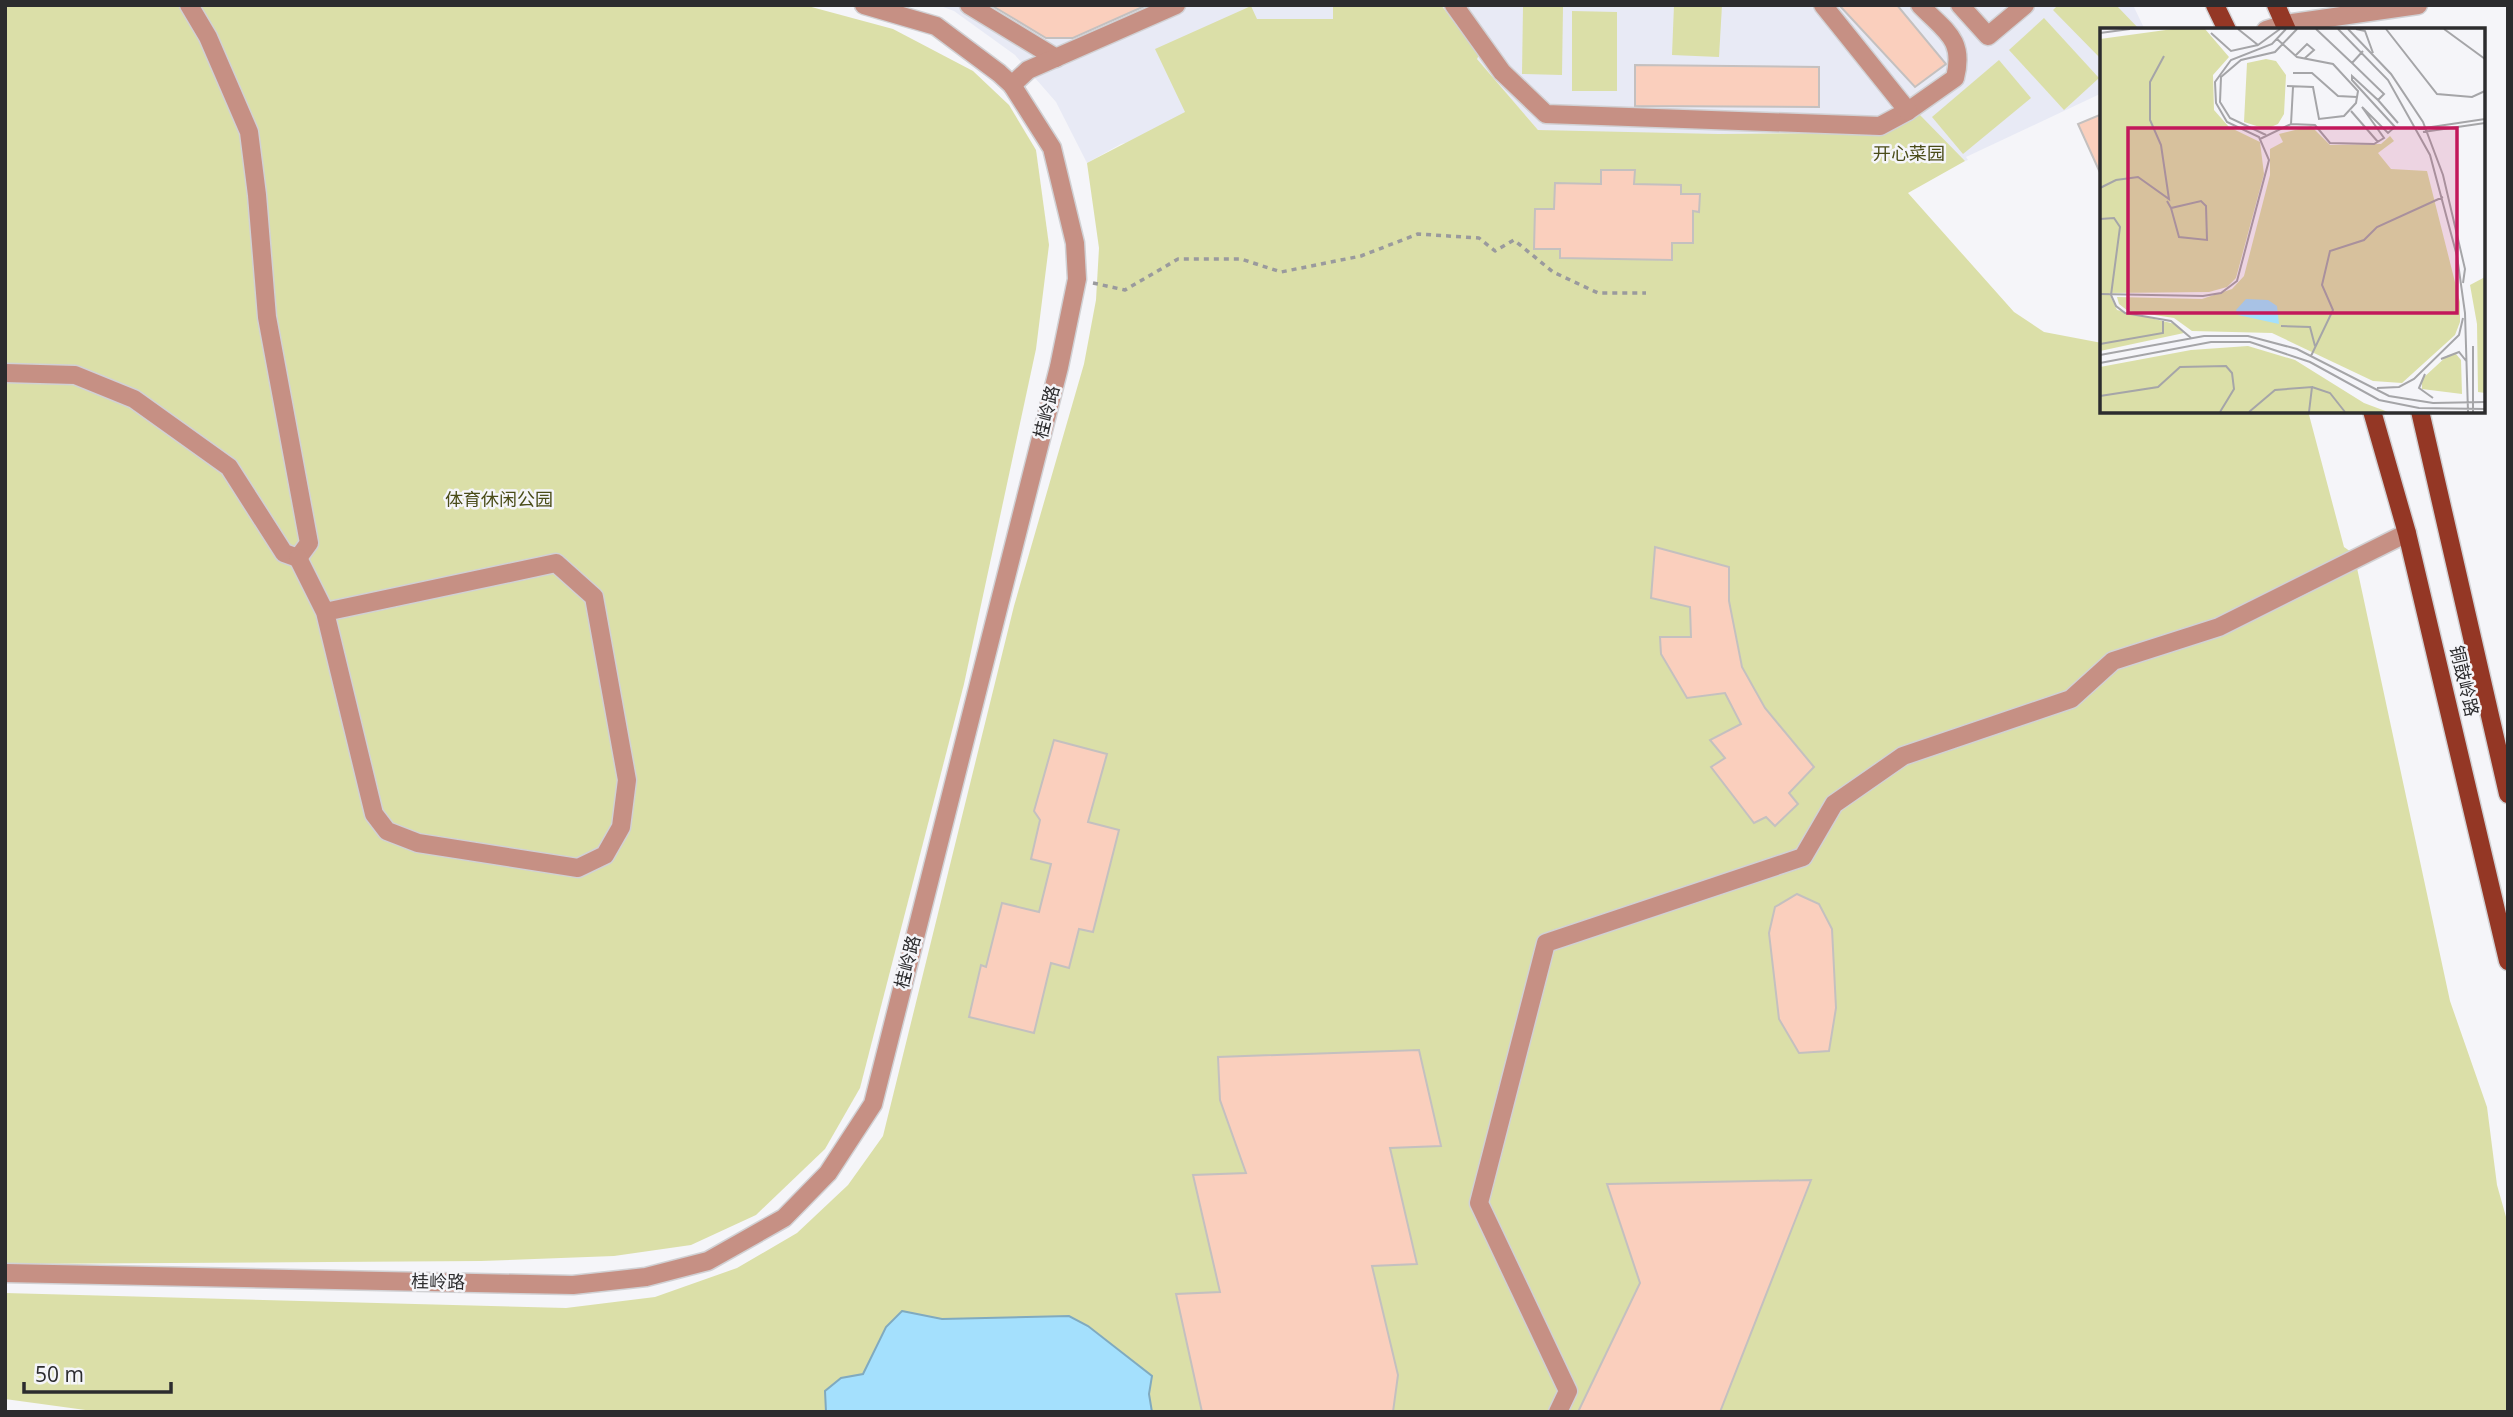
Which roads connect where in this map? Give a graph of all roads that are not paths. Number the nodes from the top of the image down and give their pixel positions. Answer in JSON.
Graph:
{"nodes":[{"id":1,"x":189,"y":5,"type":"edge"},
{"id":2,"x":863,"y":5,"type":"edge"},
{"id":3,"x":969,"y":5,"type":"edge"},
{"id":4,"x":1176,"y":5,"type":"edge"},
{"id":5,"x":1454,"y":5,"type":"edge"},
{"id":6,"x":1823,"y":5,"type":"edge"},
{"id":7,"x":1920,"y":5,"type":"edge"},
{"id":8,"x":1960,"y":5,"type":"edge"},
{"id":9,"x":2025,"y":5,"type":"edge"},
{"id":10,"x":2276,"y":5,"type":"edge"},
{"id":11,"x":2418,"y":5,"type":"edge"},
{"id":12,"x":2220,"y":6,"type":"edge"},
{"id":13,"x":2286,"y":27,"type":"edge"},
{"id":14,"x":2226,"y":28,"type":"edge"},
{"id":15,"x":1056,"y":58,"type":"junction"},
{"id":16,"x":1012,"y":85,"type":"junction"},
{"id":17,"x":1908,"y":111,"type":"junction"},
{"id":18,"x":5,"y":373,"type":"edge"},
{"id":19,"x":2373,"y":413,"type":"edge"},
{"id":20,"x":2420,"y":413,"type":"edge"},
{"id":21,"x":2407,"y":533,"type":"junction"},
{"id":22,"x":298,"y":558,"type":"junction"},
{"id":23,"x":326,"y":612,"type":"junction"},
{"id":24,"x":2508,"y":794,"type":"edge"},
{"id":25,"x":2508,"y":961,"type":"edge"},
{"id":26,"x":5,"y":1273,"type":"edge"},
{"id":27,"x":1558,"y":1412,"type":"edge"}],
"edges":[{"from":1,"to":22,"type":"street"},
{"from":2,"to":16,"type":"street","name":"桂岭路"},
{"from":3,"to":15,"type":"street"},
{"from":4,"to":15,"type":"street"},
{"from":5,"to":17,"type":"street"},
{"from":6,"to":17,"type":"street"},
{"from":7,"to":17,"type":"street"},
{"from":8,"to":9,"type":"street"},
{"from":10,"to":13,"type":"main road"},
{"from":11,"to":13,"type":"street"},
{"from":12,"to":14,"type":"main road"},
{"from":15,"to":16,"type":"street"},
{"from":16,"to":26,"type":"street","name":"桂岭路"},
{"from":18,"to":22,"type":"street"},
{"from":19,"to":21,"type":"main road","name":"铜鼓岭路"},
{"from":20,"to":24,"type":"main road","name":"铜鼓岭路"},
{"from":21,"to":25,"type":"main road","name":"铜鼓岭路"},
{"from":21,"to":27,"type":"street"},
{"from":22,"to":23,"type":"street"},
{"from":23,"to":23,"type":"street"}]}
